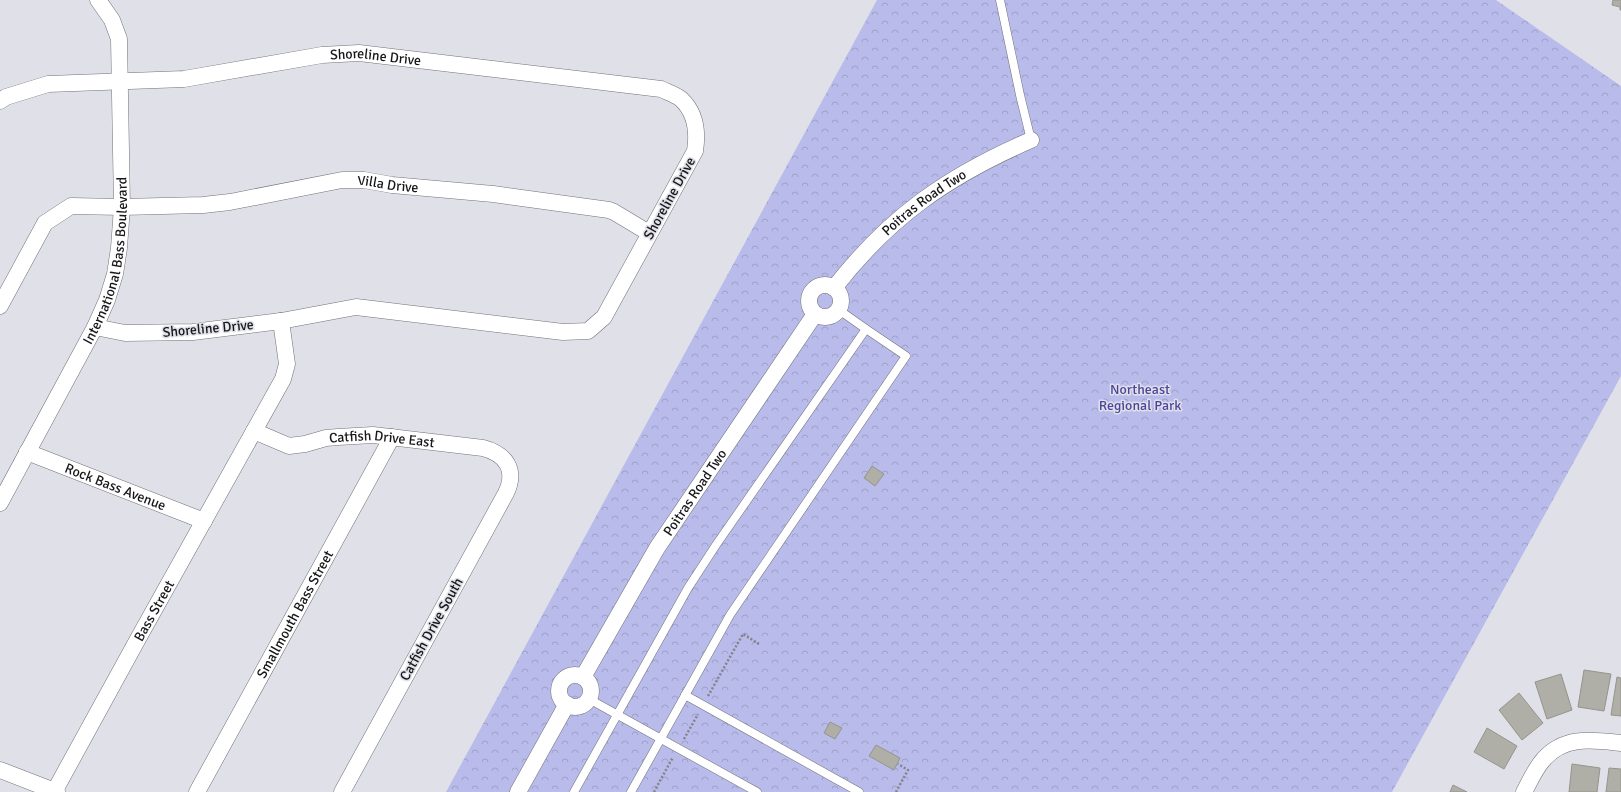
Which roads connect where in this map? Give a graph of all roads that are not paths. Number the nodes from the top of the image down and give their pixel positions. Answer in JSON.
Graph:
{"nodes":[{"id":1,"x":98,"y":0,"type":"edge"},
{"id":2,"x":1000,"y":0,"type":"edge"},
{"id":3,"x":120,"y":81,"type":"junction"},
{"id":4,"x":0,"y":101,"type":"edge"},
{"id":5,"x":1031,"y":140,"type":"joint"},
{"id":6,"x":122,"y":207,"type":"junction"},
{"id":7,"x":649,"y":233,"type":"junction"},
{"id":8,"x":834,"y":288,"type":"junction"},
{"id":9,"x":0,"y":306,"type":"edge"},
{"id":10,"x":839,"y":310,"type":"junction"},
{"id":11,"x":816,"y":314,"type":"junction"},
{"id":12,"x":281,"y":321,"type":"junction"},
{"id":13,"x":95,"y":327,"type":"junction"},
{"id":14,"x":866,"y":329,"type":"junction"},
{"id":15,"x":254,"y":431,"type":"junction"},
{"id":16,"x":392,"y":437,"type":"junction"},
{"id":17,"x":27,"y":452,"type":"junction"},
{"id":18,"x":507,"y":464,"type":"joint"},
{"id":19,"x":0,"y":503,"type":"edge"},
{"id":20,"x":204,"y":522,"type":"junction"},
{"id":21,"x":583,"y":677,"type":"junction"},
{"id":22,"x":685,"y":695,"type":"junction"},
{"id":23,"x":589,"y":699,"type":"junction"},
{"id":24,"x":567,"y":704,"type":"junction"},
{"id":25,"x":617,"y":714,"type":"junction"},
{"id":26,"x":660,"y":738,"type":"junction"},
{"id":27,"x":1621,"y":743,"type":"edge"},
{"id":28,"x":0,"y":770,"type":"edge"},
{"id":29,"x":56,"y":792,"type":"edge"},
{"id":30,"x":197,"y":792,"type":"edge"},
{"id":31,"x":342,"y":792,"type":"edge"},
{"id":32,"x":518,"y":792,"type":"edge"},
{"id":33,"x":574,"y":792,"type":"edge"},
{"id":34,"x":631,"y":792,"type":"edge"},
{"id":35,"x":757,"y":792,"type":"edge"},
{"id":36,"x":859,"y":792,"type":"edge"},
{"id":37,"x":1524,"y":792,"type":"edge"}],
"edges":[{"from":1,"to":3,"type":"street","name":"International Bass Boulevard"},
{"from":2,"to":5,"type":"lane"},
{"from":3,"to":4,"type":"street","name":"Shoreline Drive"},
{"from":3,"to":6,"type":"street","name":"International Bass Boulevard"},
{"from":3,"to":7,"type":"street","name":"Shoreline Drive"},
{"from":5,"to":8,"type":"street","name":"Poitras Road Two"},
{"from":6,"to":7,"type":"street","name":"Villa Drive"},
{"from":6,"to":9,"type":"street","name":"Villa Drive"},
{"from":6,"to":13,"type":"street","name":"International Bass Boulevard"},
{"from":7,"to":12,"type":"street","name":"Shoreline Drive"},
{"from":8,"to":10,"type":"street"},
{"from":8,"to":11,"type":"street"},
{"from":10,"to":11,"type":"street"},
{"from":10,"to":14,"type":"lane"},
{"from":11,"to":21,"type":"street","name":"Poitras Road Two"},
{"from":12,"to":13,"type":"street","name":"Shoreline Drive"},
{"from":12,"to":15,"type":"street","name":"Bass Street"},
{"from":13,"to":17,"type":"street","name":"International Bass Boulevard"},
{"from":14,"to":22,"type":"lane"},
{"from":14,"to":25,"type":"lane"},
{"from":15,"to":16,"type":"street","name":"Catfish Drive East"},
{"from":15,"to":20,"type":"street","name":"Bass Street"},
{"from":16,"to":18,"type":"street","name":"Catfish Drive East"},
{"from":16,"to":30,"type":"street","name":"Smallmouth Bass Street"},
{"from":17,"to":19,"type":"street","name":"International Bass Boulevard"},
{"from":17,"to":20,"type":"street","name":"Rock Bass Avenue"},
{"from":18,"to":31,"type":"street","name":"Catfish Drive South"},
{"from":20,"to":29,"type":"street","name":"Bass Street"},
{"from":21,"to":23,"type":"street"},
{"from":21,"to":24,"type":"street"},
{"from":22,"to":26,"type":"lane"},
{"from":22,"to":36,"type":"lane"},
{"from":23,"to":24,"type":"street"},
{"from":23,"to":25,"type":"lane"},
{"from":24,"to":32,"type":"street"},
{"from":25,"to":26,"type":"lane"},
{"from":25,"to":33,"type":"lane"},
{"from":26,"to":34,"type":"lane"},
{"from":26,"to":35,"type":"lane"},
{"from":27,"to":37,"type":"street"},
{"from":28,"to":29,"type":"street"}]}
